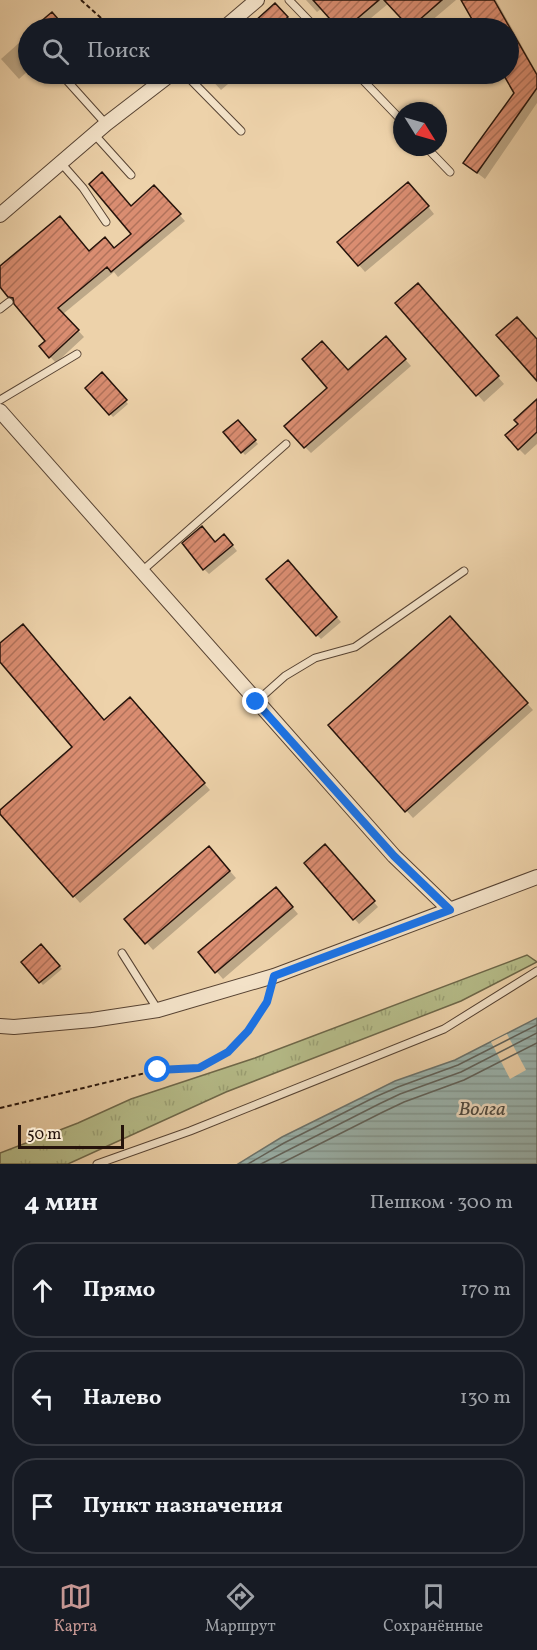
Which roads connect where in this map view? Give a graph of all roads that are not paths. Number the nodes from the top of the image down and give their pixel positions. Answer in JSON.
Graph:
{"nodes":[{"id":1,"x":257,"y":0,"type":"edge"},
{"id":2,"x":289,"y":0,"type":"edge"},
{"id":3,"x":236,"y":18,"type":"edge"},
{"id":4,"x":306,"y":18,"type":"edge"},
{"id":5,"x":70,"y":84,"type":"edge"},
{"id":6,"x":158,"y":84,"type":"edge"},
{"id":7,"x":195,"y":84,"type":"edge"},
{"id":8,"x":366,"y":84,"type":"edge"},
{"id":9,"x":393,"y":112,"type":"edge"},
{"id":10,"x":106,"y":124,"type":"junction"},
{"id":11,"x":241,"y":131,"type":"dead end"},
{"id":12,"x":94,"y":134,"type":"junction"},
{"id":13,"x":435,"y":156,"type":"edge"},
{"id":14,"x":61,"y":163,"type":"junction"},
{"id":15,"x":450,"y":172,"type":"dead end"},
{"id":16,"x":131,"y":175,"type":"dead end"},
{"id":17,"x":0,"y":215,"type":"edge"},
{"id":18,"x":106,"y":222,"type":"dead end"},
{"id":19,"x":9,"y":302,"type":"dead end"},
{"id":20,"x":0,"y":309,"type":"edge"},
{"id":21,"x":77,"y":354,"type":"dead end"},
{"id":22,"x":0,"y":400,"type":"edge"},
{"id":23,"x":0,"y":411,"type":"edge"},
{"id":24,"x":286,"y":444,"type":"dead end"},
{"id":25,"x":464,"y":571,"type":"dead end"},
{"id":26,"x":141,"y":572,"type":"junction"},
{"id":27,"x":256,"y":702,"type":"junction"},
{"id":28,"x":537,"y":877,"type":"edge"},
{"id":29,"x":450,"y":910,"type":"junction"},
{"id":30,"x":122,"y":952,"type":"dead end"},
{"id":31,"x":537,"y":971,"type":"edge"},
{"id":32,"x":158,"y":1010,"type":"junction"},
{"id":33,"x":0,"y":1026,"type":"edge"},
{"id":34,"x":97,"y":1164,"type":"edge"}],
"edges":[{"from":1,"to":3,"type":"street"},
{"from":2,"to":4,"type":"lane"},
{"from":5,"to":10,"type":"lane"},
{"from":6,"to":10,"type":"street"},
{"from":7,"to":11,"type":"lane"},
{"from":8,"to":9,"type":"lane"},
{"from":10,"to":12,"type":"street"},
{"from":12,"to":14,"type":"street"},
{"from":12,"to":16,"type":"lane"},
{"from":13,"to":15,"type":"lane"},
{"from":14,"to":17,"type":"street"},
{"from":14,"to":18,"type":"lane"},
{"from":19,"to":20,"type":"lane"},
{"from":21,"to":22,"type":"lane"},
{"from":23,"to":26,"type":"street"},
{"from":24,"to":26,"type":"lane"},
{"from":25,"to":27,"type":"lane"},
{"from":26,"to":27,"type":"street"},
{"from":27,"to":29,"type":"street"},
{"from":28,"to":29,"type":"street"},
{"from":29,"to":32,"type":"street"},
{"from":30,"to":32,"type":"lane"},
{"from":31,"to":34,"type":"lane"},
{"from":32,"to":33,"type":"street"}]}
